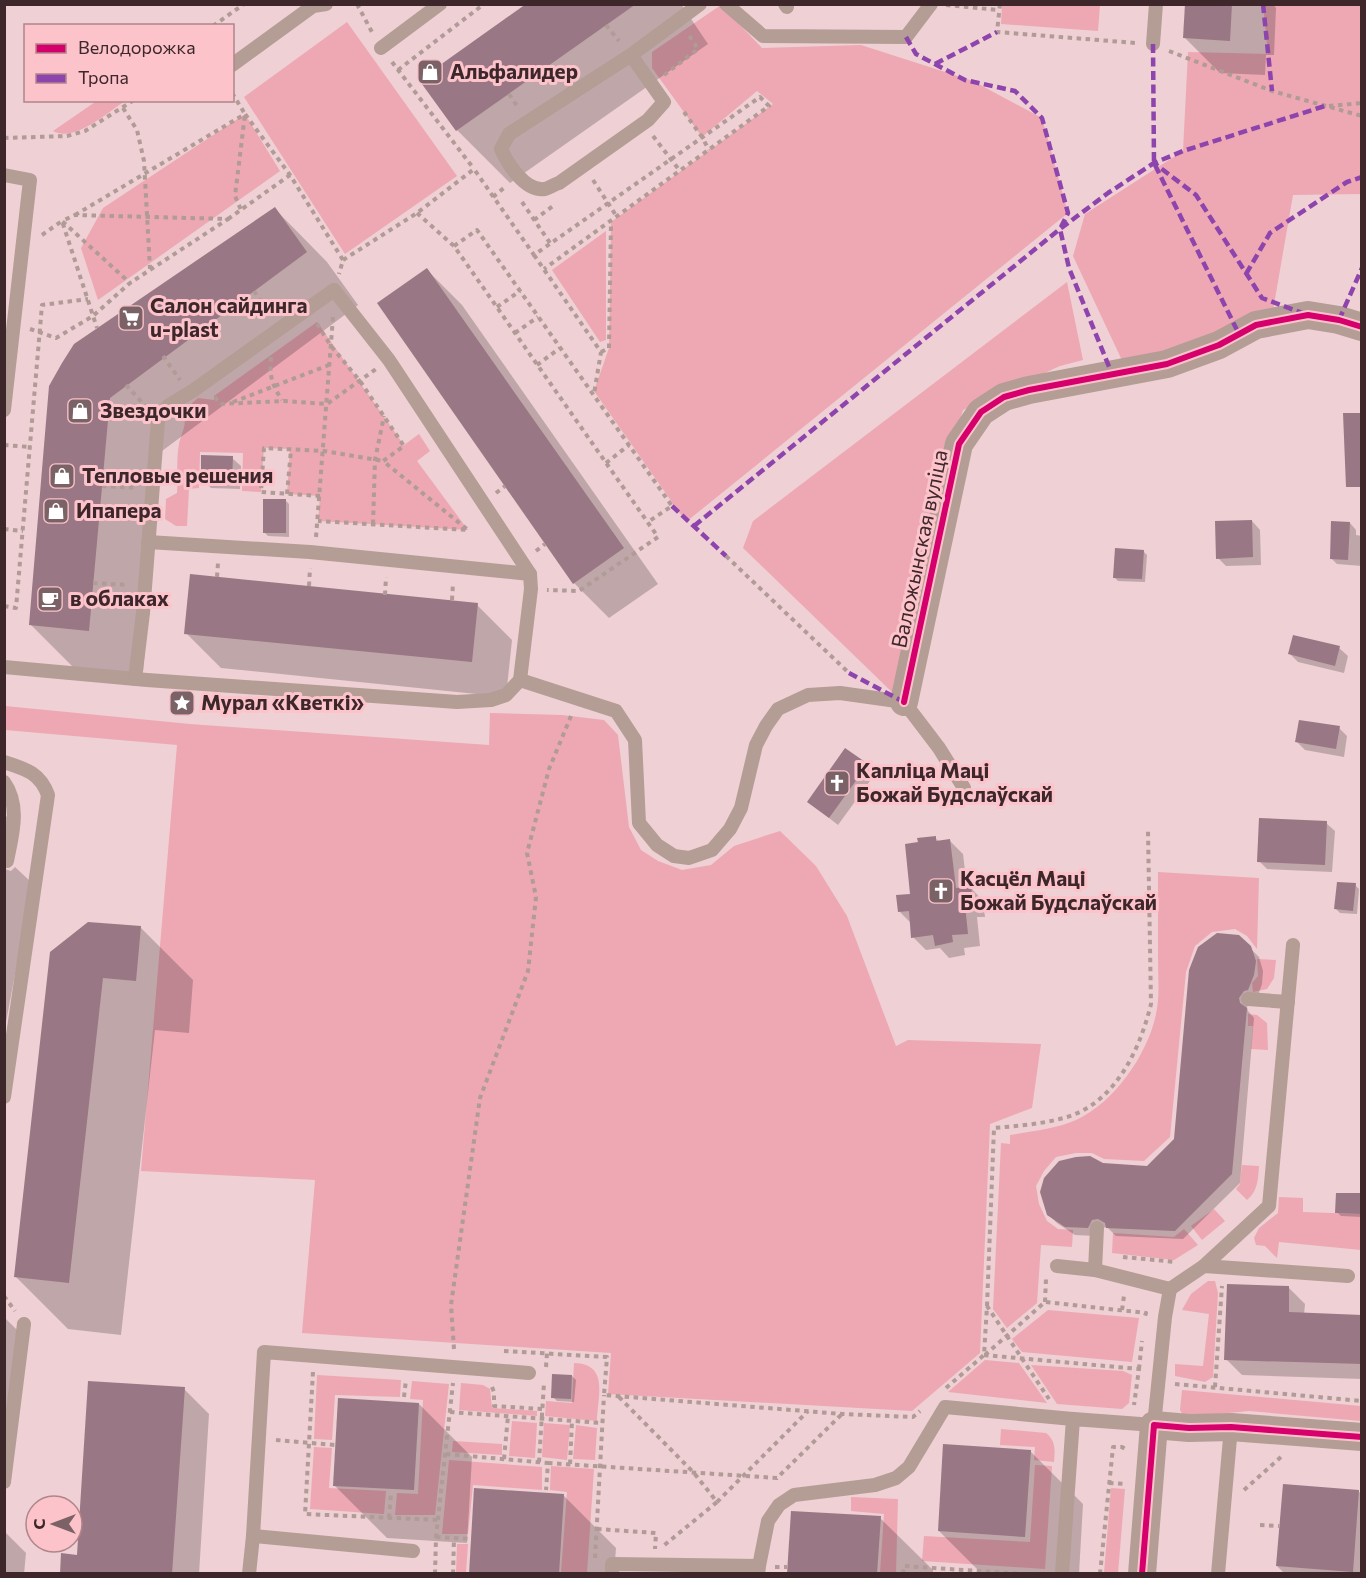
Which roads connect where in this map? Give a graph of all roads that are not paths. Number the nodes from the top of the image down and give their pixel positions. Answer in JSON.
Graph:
{"nodes":[{"id":1,"x":440,"y":4,"type":"edge"},
{"id":2,"x":700,"y":4,"type":"edge"},
{"id":3,"x":726,"y":4,"type":"edge"},
{"id":4,"x":931,"y":4,"type":"edge"},
{"id":5,"x":1156,"y":4,"type":"edge"},
{"id":6,"x":320,"y":5,"type":"edge"},
{"id":7,"x":1153,"y":44,"type":"road end"},
{"id":8,"x":381,"y":48,"type":"road end"},
{"id":9,"x":631,"y":55,"type":"junction"},
{"id":10,"x":234,"y":64,"type":"edge"},
{"id":11,"x":4,"y":175,"type":"edge"},
{"id":12,"x":1362,"y":327,"type":"edge"},
{"id":13,"x":4,"y":410,"type":"edge"},
{"id":14,"x":148,"y":542,"type":"junction"},
{"id":15,"x":530,"y":574,"type":"junction"},
{"id":16,"x":4,"y":667,"type":"edge"},
{"id":17,"x":135,"y":679,"type":"junction"},
{"id":18,"x":520,"y":680,"type":"junction"},
{"id":19,"x":904,"y":702,"type":"junction"},
{"id":20,"x":4,"y":762,"type":"edge"},
{"id":21,"x":4,"y":782,"type":"edge"},
{"id":22,"x":964,"y":788,"type":"dead end"},
{"id":23,"x":7,"y":861,"type":"dead end"},
{"id":24,"x":1293,"y":945,"type":"dead end"},
{"id":25,"x":1248,"y":999,"type":"dead end"},
{"id":26,"x":1288,"y":1002,"type":"junction"},
{"id":27,"x":4,"y":1097,"type":"edge"},
{"id":28,"x":1097,"y":1228,"type":"dead end"},
{"id":29,"x":1204,"y":1266,"type":"junction"},
{"id":30,"x":1052,"y":1268,"type":"road end"},
{"id":31,"x":1095,"y":1270,"type":"junction"},
{"id":32,"x":1348,"y":1276,"type":"dead end"},
{"id":33,"x":1170,"y":1289,"type":"junction"},
{"id":34,"x":24,"y":1324,"type":"dead end"},
{"id":35,"x":529,"y":1373,"type":"dead end"},
{"id":36,"x":1073,"y":1419,"type":"junction"},
{"id":37,"x":1143,"y":1420,"type":"junction"},
{"id":38,"x":1231,"y":1427,"type":"junction"},
{"id":39,"x":1362,"y":1437,"type":"edge"},
{"id":40,"x":4,"y":1482,"type":"edge"},
{"id":41,"x":253,"y":1536,"type":"junction"},
{"id":42,"x":413,"y":1551,"type":"dead end"},
{"id":43,"x":759,"y":1570,"type":"edge"},
{"id":44,"x":249,"y":1574,"type":"edge"},
{"id":45,"x":612,"y":1574,"type":"edge"},
{"id":46,"x":1062,"y":1574,"type":"edge"},
{"id":47,"x":1142,"y":1574,"type":"edge"},
{"id":48,"x":1218,"y":1574,"type":"edge"}],
"edges":[{"from":1,"to":8,"type":"lane"},
{"from":2,"to":9,"type":"lane"},
{"from":3,"to":4,"type":"lane"},
{"from":5,"to":7,"type":"lane"},
{"from":6,"to":10,"type":"lane"},
{"from":9,"to":9,"type":"lane"},
{"from":11,"to":13,"type":"lane"},
{"from":12,"to":19,"type":"street","name":"Валожынская вуліца"},
{"from":14,"to":15,"type":"lane"},
{"from":14,"to":15,"type":"lane"},
{"from":14,"to":17,"type":"lane"},
{"from":15,"to":18,"type":"lane"},
{"from":16,"to":17,"type":"lane"},
{"from":17,"to":18,"type":"lane"},
{"from":18,"to":19,"type":"lane"},
{"from":19,"to":22,"type":"lane"},
{"from":20,"to":27,"type":"lane"},
{"from":21,"to":23,"type":"lane"},
{"from":24,"to":26,"type":"lane"},
{"from":25,"to":26,"type":"lane"},
{"from":26,"to":29,"type":"lane"},
{"from":28,"to":31,"type":"lane"},
{"from":29,"to":32,"type":"lane"},
{"from":29,"to":33,"type":"lane"},
{"from":30,"to":31,"type":"lane"},
{"from":31,"to":33,"type":"lane"},
{"from":33,"to":37,"type":"lane"},
{"from":34,"to":40,"type":"lane"},
{"from":35,"to":41,"type":"lane"},
{"from":36,"to":37,"type":"lane"},
{"from":36,"to":43,"type":"lane"},
{"from":36,"to":46,"type":"lane"},
{"from":37,"to":38,"type":"street"},
{"from":37,"to":47,"type":"street"},
{"from":38,"to":39,"type":"street"},
{"from":38,"to":48,"type":"lane"},
{"from":41,"to":42,"type":"lane"},
{"from":41,"to":44,"type":"lane"},
{"from":43,"to":45,"type":"lane"}]}
